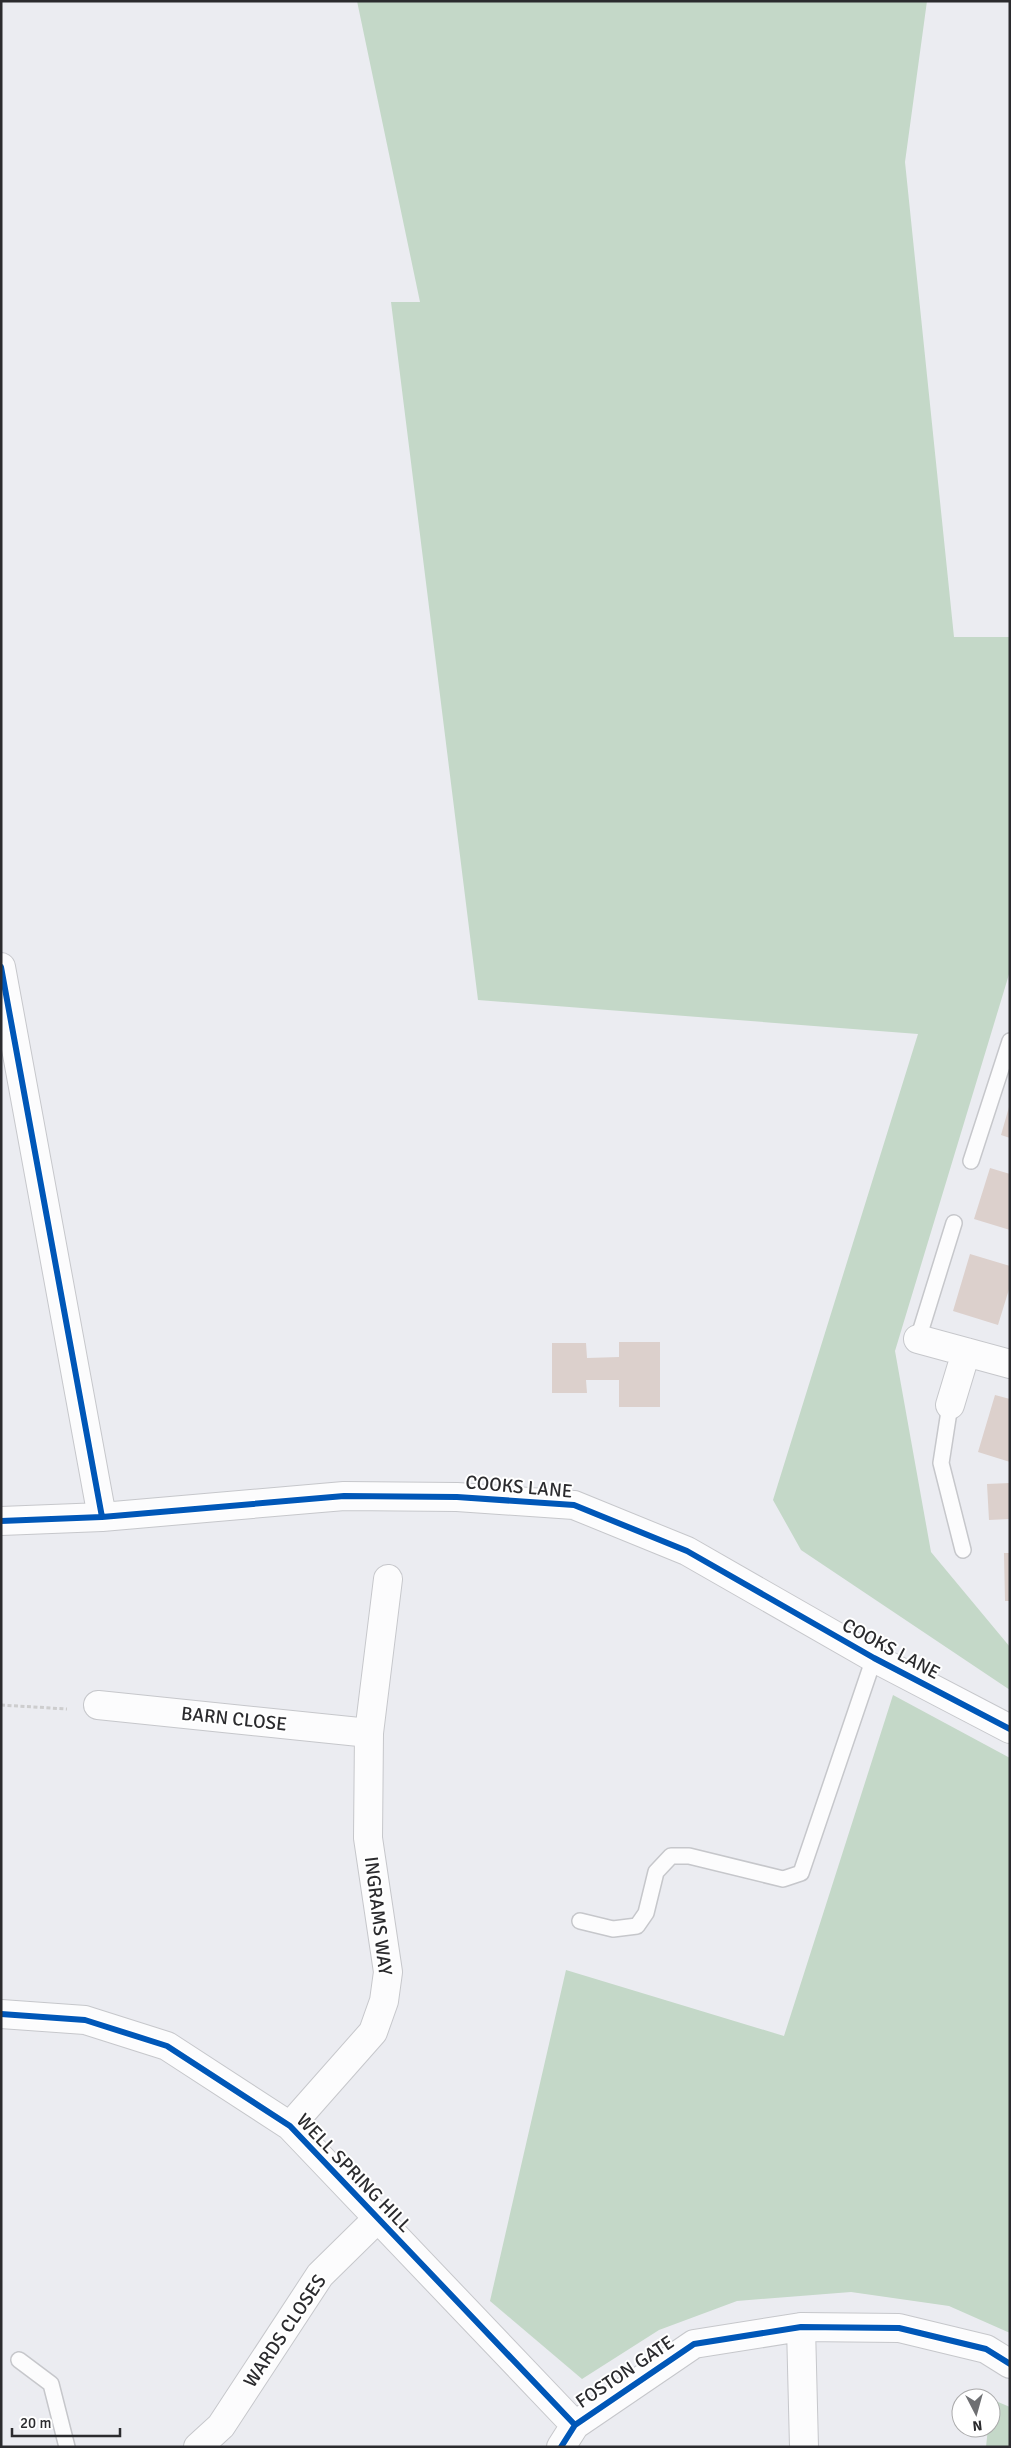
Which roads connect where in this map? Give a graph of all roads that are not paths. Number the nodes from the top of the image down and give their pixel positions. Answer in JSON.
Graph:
{"nodes":[{"id":1,"x":1,"y":967,"type":"edge"},
{"id":2,"x":1010,"y":1041,"type":"edge"},
{"id":3,"x":971,"y":1161,"type":"dead end"},
{"id":4,"x":954,"y":1223,"type":"dead end"},
{"id":5,"x":918,"y":1339,"type":"joint"},
{"id":6,"x":966,"y":1352,"type":"junction"},
{"id":7,"x":1010,"y":1364,"type":"edge"},
{"id":8,"x":950,"y":1405,"type":"joint"},
{"id":9,"x":102,"y":1517,"type":"junction"},
{"id":10,"x":1,"y":1521,"type":"edge"},
{"id":11,"x":963,"y":1550,"type":"dead end"},
{"id":12,"x":388,"y":1579,"type":"dead end"},
{"id":13,"x":874,"y":1658,"type":"junction"},
{"id":14,"x":98,"y":1705,"type":"road end"},
{"id":15,"x":1010,"y":1729,"type":"edge"},
{"id":16,"x":370,"y":1733,"type":"junction"},
{"id":17,"x":580,"y":1921,"type":"dead end"},
{"id":18,"x":1,"y":2014,"type":"edge"},
{"id":19,"x":290,"y":2126,"type":"junction"},
{"id":20,"x":377,"y":2219,"type":"junction"},
{"id":21,"x":801,"y":2327,"type":"junction"},
{"id":22,"x":19,"y":2360,"type":"dead end"},
{"id":23,"x":1010,"y":2364,"type":"edge"},
{"id":24,"x":568,"y":2436,"type":"edge"},
{"id":25,"x":67,"y":2447,"type":"edge"},
{"id":26,"x":198,"y":2447,"type":"edge"},
{"id":27,"x":804,"y":2447,"type":"edge"}],
"edges":[{"from":1,"to":9,"type":"street"},
{"from":2,"to":3,"type":"lane"},
{"from":4,"to":5,"type":"lane"},
{"from":5,"to":6,"type":"street"},
{"from":6,"to":7,"type":"street"},
{"from":6,"to":8,"type":"street"},
{"from":8,"to":11,"type":"lane"},
{"from":9,"to":10,"type":"street","name":"COOKS LANE"},
{"from":9,"to":13,"type":"street","name":"COOKS LANE"},
{"from":12,"to":16,"type":"street","name":"INGRAMS WAY"},
{"from":13,"to":15,"type":"street","name":"COOKS LANE"},
{"from":13,"to":17,"type":"lane"},
{"from":14,"to":16,"type":"street","name":"BARN CLOSE"},
{"from":16,"to":19,"type":"street","name":"INGRAMS WAY"},
{"from":18,"to":19,"type":"street","name":"WELL SPRING HILL"},
{"from":19,"to":20,"type":"street","name":"WELL SPRING HILL"},
{"from":20,"to":24,"type":"street","name":"WELL SPRING HILL"},
{"from":20,"to":26,"type":"street","name":"WARDS CLOSES"},
{"from":21,"to":23,"type":"street","name":"FOSTON GATE"},
{"from":21,"to":24,"type":"street","name":"FOSTON GATE"},
{"from":21,"to":27,"type":"street"},
{"from":22,"to":25,"type":"lane"}]}
